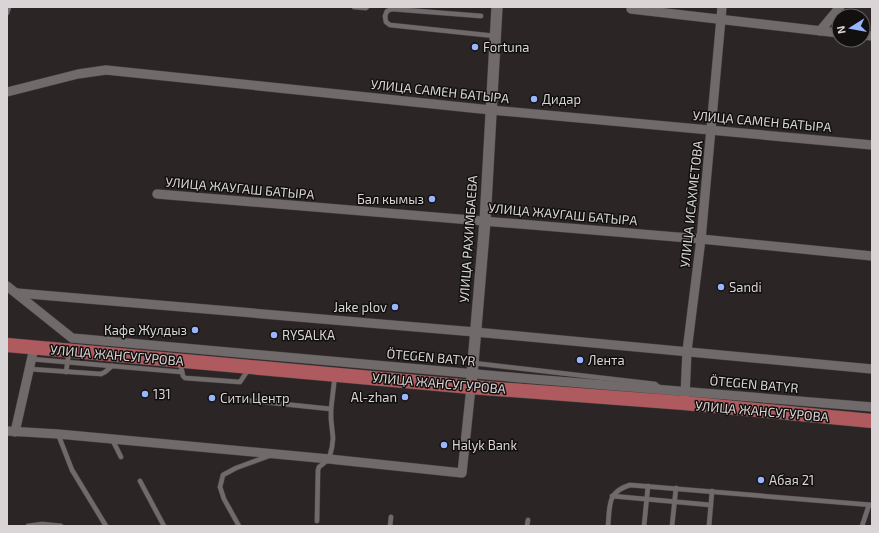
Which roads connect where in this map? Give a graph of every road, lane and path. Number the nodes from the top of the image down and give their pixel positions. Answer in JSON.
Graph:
{"nodes":[{"id":1,"x":9,"y":7,"type":"edge"},
{"id":2,"x":354,"y":7,"type":"edge"},
{"id":3,"x":368,"y":7,"type":"edge"},
{"id":4,"x":497,"y":7,"type":"edge"},
{"id":5,"x":722,"y":7,"type":"edge"},
{"id":6,"x":840,"y":7,"type":"edge"},
{"id":7,"x":631,"y":9,"type":"dead end"},
{"id":8,"x":7,"y":13,"type":"edge"},
{"id":9,"x":481,"y":16,"type":"dead end"},
{"id":10,"x":720,"y":20,"type":"junction"},
{"id":11,"x":820,"y":31,"type":"junction"},
{"id":12,"x":831,"y":32,"type":"edge"},
{"id":13,"x":495,"y":36,"type":"junction"},
{"id":14,"x":7,"y":92,"type":"edge"},
{"id":15,"x":491,"y":110,"type":"junction"},
{"id":16,"x":712,"y":130,"type":"junction"},
{"id":17,"x":872,"y":145,"type":"edge"},
{"id":18,"x":157,"y":194,"type":"dead end"},
{"id":19,"x":485,"y":220,"type":"junction"},
{"id":20,"x":701,"y":239,"type":"junction"},
{"id":21,"x":872,"y":256,"type":"edge"},
{"id":22,"x":7,"y":286,"type":"edge"},
{"id":23,"x":7,"y":293,"type":"edge"},
{"id":24,"x":475,"y":332,"type":"junction"},
{"id":25,"x":7,"y":345,"type":"edge"},
{"id":26,"x":687,"y":351,"type":"junction"},
{"id":27,"x":33,"y":353,"type":"junction"},
{"id":28,"x":68,"y":357,"type":"junction"},
{"id":29,"x":473,"y":363,"type":"junction"},
{"id":30,"x":112,"y":366,"type":"junction"},
{"id":31,"x":181,"y":366,"type":"junction"},
{"id":32,"x":29,"y":369,"type":"junction"},
{"id":33,"x":872,"y":369,"type":"edge"},
{"id":34,"x":66,"y":372,"type":"junction"},
{"id":35,"x":335,"y":374,"type":"junction"},
{"id":36,"x":471,"y":387,"type":"junction"},
{"id":37,"x":244,"y":400,"type":"dead end"},
{"id":38,"x":661,"y":402,"type":"junction"},
{"id":39,"x":684,"y":403,"type":"junction"},
{"id":40,"x":872,"y":407,"type":"edge"},
{"id":41,"x":331,"y":409,"type":"junction"},
{"id":42,"x":872,"y":422,"type":"edge"},
{"id":43,"x":11,"y":432,"type":"edge"},
{"id":44,"x":58,"y":434,"type":"junction"},
{"id":45,"x":112,"y":439,"type":"junction"},
{"id":46,"x":275,"y":454,"type":"junction"},
{"id":47,"x":121,"y":457,"type":"dead end"},
{"id":48,"x":329,"y":458,"type":"junction"},
{"id":49,"x":140,"y":480,"type":"dead end"},
{"id":50,"x":648,"y":486,"type":"junction"},
{"id":51,"x":676,"y":488,"type":"junction"},
{"id":52,"x":712,"y":491,"type":"junction"},
{"id":53,"x":612,"y":496,"type":"junction"},
{"id":54,"x":647,"y":499,"type":"junction"},
{"id":55,"x":674,"y":502,"type":"junction"},
{"id":56,"x":711,"y":505,"type":"junction"},
{"id":57,"x":871,"y":505,"type":"edge"},
{"id":58,"x":391,"y":517,"type":"dead end"},
{"id":59,"x":528,"y":520,"type":"dead end"},
{"id":60,"x":317,"y":521,"type":"dead end"},
{"id":61,"x":28,"y":526,"type":"edge"},
{"id":62,"x":61,"y":526,"type":"edge"},
{"id":63,"x":106,"y":526,"type":"edge"},
{"id":64,"x":164,"y":526,"type":"edge"},
{"id":65,"x":239,"y":526,"type":"edge"},
{"id":66,"x":390,"y":526,"type":"edge"},
{"id":67,"x":527,"y":526,"type":"edge"},
{"id":68,"x":608,"y":526,"type":"edge"},
{"id":69,"x":644,"y":526,"type":"edge"},
{"id":70,"x":672,"y":526,"type":"edge"},
{"id":71,"x":709,"y":526,"type":"edge"},
{"id":72,"x":862,"y":526,"type":"edge"}],
"edges":[{"from":1,"to":8,"type":"lane"},
{"from":2,"to":3,"type":"lane"},
{"from":4,"to":13,"type":"street","name":"УЛИЦА РАХИМБАЕВА"},
{"from":5,"to":10,"type":"street","name":"УЛИЦА ИСАХМЕТОВА"},
{"from":6,"to":11,"type":"street"},
{"from":7,"to":10,"type":"street"},
{"from":9,"to":13,"type":"lane"},
{"from":10,"to":11,"type":"street"},
{"from":10,"to":16,"type":"street","name":"УЛИЦА ИСАХМЕТОВА"},
{"from":11,"to":12,"type":"street"},
{"from":13,"to":15,"type":"street","name":"УЛИЦА РАХИМБАЕВА"},
{"from":14,"to":15,"type":"street","name":"УЛИЦА САМЕН БАТЫРА"},
{"from":15,"to":16,"type":"street","name":"УЛИЦА САМЕН БАТЫРА"},
{"from":15,"to":19,"type":"street","name":"УЛИЦА РАХИМБАЕВА"},
{"from":16,"to":17,"type":"street","name":"УЛИЦА САМЕН БАТЫРА"},
{"from":16,"to":20,"type":"street","name":"УЛИЦА ИСАХМЕТОВА"},
{"from":18,"to":19,"type":"street","name":"УЛИЦА ЖАУГАШ БАТЫРА"},
{"from":19,"to":20,"type":"street","name":"УЛИЦА ЖАУГАШ БАТЫРА"},
{"from":19,"to":24,"type":"street","name":"УЛИЦА РАХИМБАЕВА"},
{"from":20,"to":21,"type":"street","name":"УЛИЦА ЖАУГАШ БАТЫРА"},
{"from":20,"to":26,"type":"street","name":"УЛИЦА ИСАХМЕТОВА"},
{"from":22,"to":40,"type":"street","name":"ÖTEGEN BATYR"},
{"from":23,"to":24,"type":"street"},
{"from":24,"to":26,"type":"street"},
{"from":24,"to":29,"type":"street","name":"УЛИЦА РАХИМБАЕВА"},
{"from":25,"to":27,"type":"main road","name":"УЛИЦА ЖАНСУГУРОВА"},
{"from":26,"to":33,"type":"street"},
{"from":26,"to":39,"type":"street","name":"УЛИЦА ИСАХМЕТОВА"},
{"from":27,"to":28,"type":"main road","name":"УЛИЦА ЖАНСУГУРОВА"},
{"from":27,"to":32,"type":"street"},
{"from":28,"to":30,"type":"lane"},
{"from":28,"to":31,"type":"main road","name":"УЛИЦА ЖАНСУГУРОВА"},
{"from":28,"to":34,"type":"lane"},
{"from":29,"to":36,"type":"street","name":"УЛИЦА РАХИМБАЕВА"},
{"from":29,"to":38,"type":"lane"},
{"from":30,"to":31,"type":"lane"},
{"from":30,"to":34,"type":"lane"},
{"from":31,"to":35,"type":"main road","name":"УЛИЦА ЖАНСУГУРОВА"},
{"from":32,"to":34,"type":"lane"},
{"from":32,"to":43,"type":"street"},
{"from":35,"to":36,"type":"main road","name":"УЛИЦА ЖАНСУГУРОВА"},
{"from":35,"to":41,"type":"lane"},
{"from":36,"to":38,"type":"main road","name":"УЛИЦА ЖАНСУГУРОВА"},
{"from":36,"to":48,"type":"street","name":"УЛИЦА РАХИМБАЕВА"},
{"from":37,"to":41,"type":"lane"},
{"from":38,"to":39,"type":"main road","name":"УЛИЦА ЖАНСУГУРОВА"},
{"from":39,"to":42,"type":"main road","name":"УЛИЦА ЖАНСУГУРОВА"},
{"from":41,"to":48,"type":"lane"},
{"from":43,"to":44,"type":"street"},
{"from":44,"to":45,"type":"street"},
{"from":44,"to":63,"type":"lane"},
{"from":45,"to":46,"type":"street"},
{"from":45,"to":47,"type":"lane"},
{"from":46,"to":48,"type":"street"},
{"from":46,"to":65,"type":"lane"},
{"from":48,"to":60,"type":"lane"},
{"from":49,"to":64,"type":"lane"},
{"from":50,"to":51,"type":"lane"},
{"from":50,"to":53,"type":"lane"},
{"from":50,"to":54,"type":"lane"},
{"from":51,"to":52,"type":"lane"},
{"from":51,"to":55,"type":"lane"},
{"from":52,"to":56,"type":"lane"},
{"from":52,"to":57,"type":"lane"},
{"from":53,"to":54,"type":"lane"},
{"from":53,"to":68,"type":"lane"},
{"from":54,"to":55,"type":"lane"},
{"from":54,"to":69,"type":"lane"},
{"from":55,"to":56,"type":"lane"},
{"from":55,"to":70,"type":"lane"},
{"from":56,"to":71,"type":"lane"},
{"from":57,"to":72,"type":"lane"},
{"from":58,"to":66,"type":"lane"},
{"from":59,"to":67,"type":"lane"},
{"from":61,"to":62,"type":"lane"}]}
